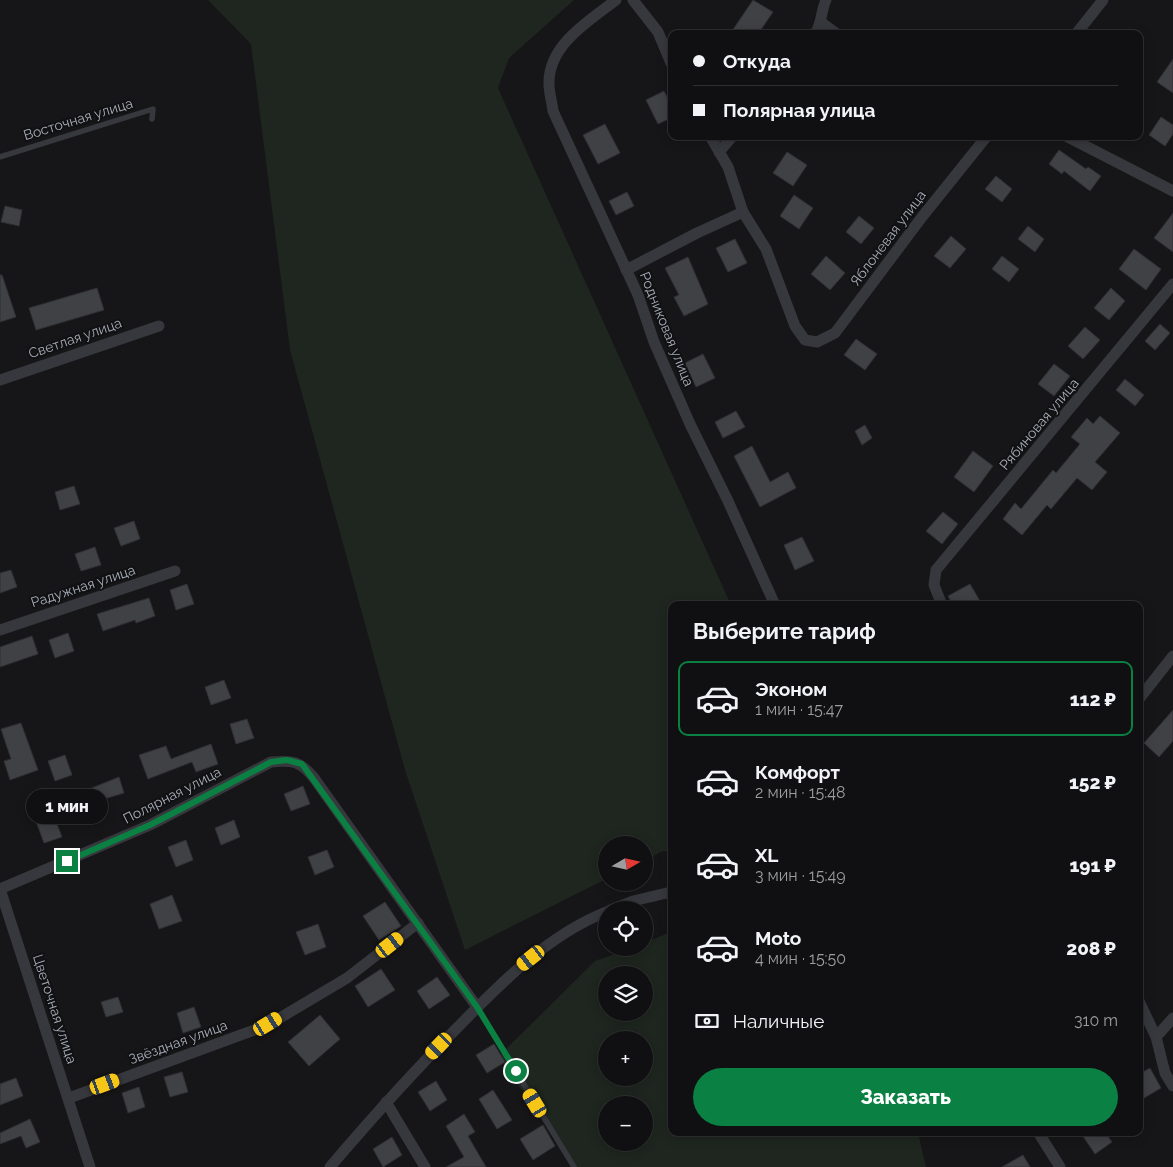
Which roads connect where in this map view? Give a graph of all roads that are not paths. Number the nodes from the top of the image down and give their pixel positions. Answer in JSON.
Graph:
{"nodes":[{"id":1,"x":616,"y":0,"type":"edge"},
{"id":2,"x":633,"y":0,"type":"edge"},
{"id":3,"x":826,"y":0,"type":"edge"},
{"id":4,"x":1103,"y":0,"type":"edge"},
{"id":5,"x":822,"y":23,"type":"junction"},
{"id":6,"x":818,"y":30,"type":"edge"},
{"id":7,"x":832,"y":30,"type":"edge"},
{"id":8,"x":1079,"y":30,"type":"edge"},
{"id":9,"x":668,"y":56,"type":"edge"},
{"id":10,"x":152,"y":119,"type":"dead end"},
{"id":11,"x":712,"y":140,"type":"edge"},
{"id":12,"x":730,"y":140,"type":"edge"},
{"id":13,"x":984,"y":140,"type":"edge"},
{"id":14,"x":1074,"y":140,"type":"edge"},
{"id":15,"x":719,"y":152,"type":"junction"},
{"id":16,"x":0,"y":157,"type":"edge"},
{"id":17,"x":1173,"y":191,"type":"edge"},
{"id":18,"x":743,"y":212,"type":"junction"},
{"id":19,"x":626,"y":270,"type":"junction"},
{"id":20,"x":1173,"y":284,"type":"edge"},
{"id":21,"x":159,"y":326,"type":"dead end"},
{"id":22,"x":0,"y":380,"type":"edge"},
{"id":23,"x":175,"y":571,"type":"dead end"},
{"id":24,"x":773,"y":601,"type":"edge"},
{"id":25,"x":940,"y":601,"type":"edge"},
{"id":26,"x":0,"y":630,"type":"edge"},
{"id":27,"x":1173,"y":656,"type":"edge"},
{"id":28,"x":1143,"y":694,"type":"edge"},
{"id":29,"x":0,"y":889,"type":"edge"},
{"id":30,"x":668,"y":893,"type":"edge"},
{"id":31,"x":633,"y":901,"type":"edge"},
{"id":32,"x":598,"y":915,"type":"edge"},
{"id":33,"x":418,"y":923,"type":"junction"},
{"id":34,"x":477,"y":1007,"type":"junction"},
{"id":35,"x":1143,"y":1009,"type":"edge"},
{"id":36,"x":1173,"y":1018,"type":"edge"},
{"id":37,"x":1156,"y":1037,"type":"junction"},
{"id":38,"x":1173,"y":1086,"type":"edge"},
{"id":39,"x":69,"y":1098,"type":"junction"},
{"id":40,"x":386,"y":1102,"type":"junction"},
{"id":41,"x":1041,"y":1136,"type":"edge"},
{"id":42,"x":90,"y":1167,"type":"edge"},
{"id":43,"x":330,"y":1167,"type":"edge"},
{"id":44,"x":425,"y":1167,"type":"edge"},
{"id":45,"x":574,"y":1167,"type":"edge"},
{"id":46,"x":1060,"y":1167,"type":"edge"}],
"edges":[{"from":1,"to":19,"type":"street","name":"Родниковая улица"},
{"from":2,"to":9,"type":"street"},
{"from":3,"to":5,"type":"street"},
{"from":4,"to":8,"type":"street"},
{"from":5,"to":6,"type":"street"},
{"from":5,"to":7,"type":"street"},
{"from":10,"to":16,"type":"lane","name":"Восточная улица"},
{"from":11,"to":15,"type":"street"},
{"from":12,"to":15,"type":"street"},
{"from":13,"to":18,"type":"street","name":"Яблоневая улица"},
{"from":14,"to":17,"type":"street"},
{"from":15,"to":18,"type":"street"},
{"from":18,"to":19,"type":"street"},
{"from":19,"to":24,"type":"street","name":"Родниковая улица"},
{"from":20,"to":25,"type":"street","name":"Рябиновая улица"},
{"from":21,"to":22,"type":"street","name":"Светлая улица"},
{"from":23,"to":26,"type":"street","name":"Радужная улица"},
{"from":27,"to":28,"type":"street"},
{"from":29,"to":33,"type":"street","name":"Полярная улица"},
{"from":29,"to":39,"type":"street","name":"Цветочная улица"},
{"from":30,"to":31,"type":"street"},
{"from":32,"to":34,"type":"street"},
{"from":33,"to":34,"type":"street"},
{"from":33,"to":39,"type":"street","name":"Звёздная улица"},
{"from":34,"to":40,"type":"street"},
{"from":34,"to":45,"type":"lane"},
{"from":35,"to":37,"type":"street"},
{"from":36,"to":37,"type":"street"},
{"from":37,"to":38,"type":"street"},
{"from":39,"to":42,"type":"street","name":"Цветочная улица"},
{"from":40,"to":43,"type":"street"},
{"from":40,"to":44,"type":"street"},
{"from":41,"to":46,"type":"street"}]}
